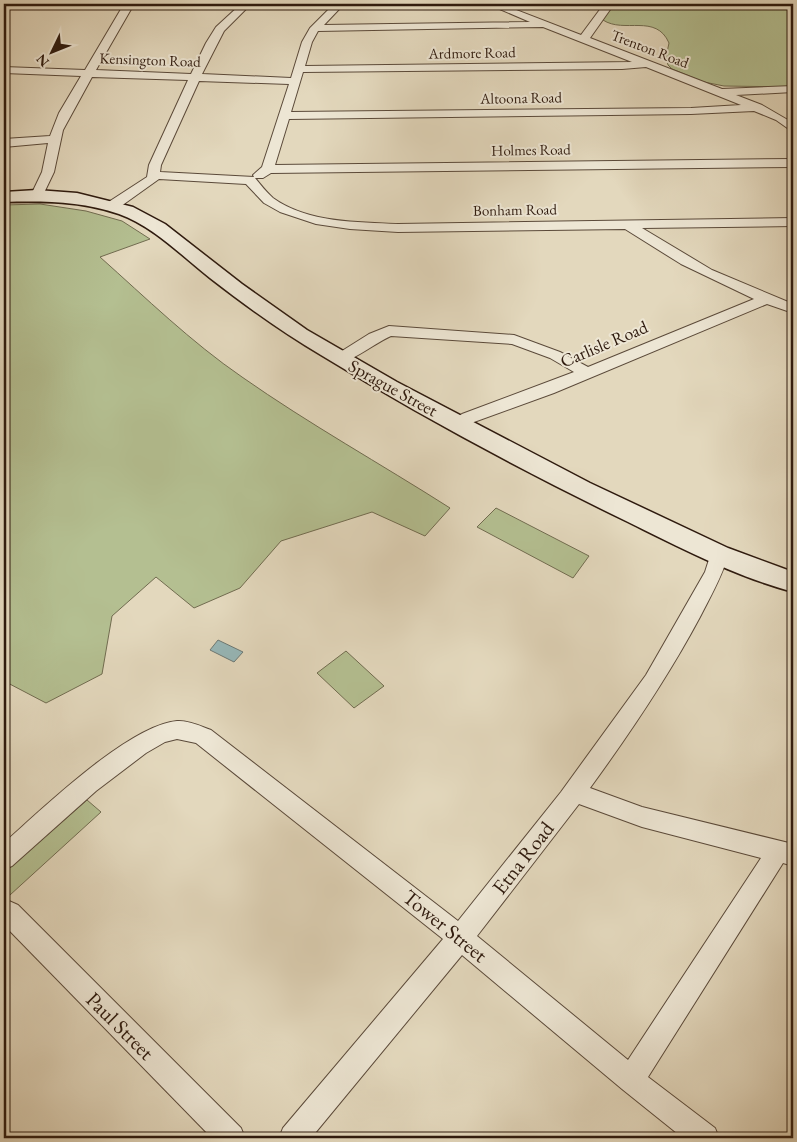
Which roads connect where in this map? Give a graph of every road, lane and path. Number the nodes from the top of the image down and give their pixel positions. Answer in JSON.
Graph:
{"nodes":[{"id":1,"x":129,"y":4,"type":"edge"},
{"id":2,"x":246,"y":4,"type":"edge"},
{"id":3,"x":339,"y":4,"type":"edge"},
{"id":4,"x":493,"y":4,"type":"edge"},
{"id":5,"x":609,"y":4,"type":"edge"},
{"id":6,"x":546,"y":25,"type":"junction"},
{"id":7,"x":315,"y":28,"type":"junction"},
{"id":8,"x":583,"y":39,"type":"junction"},
{"id":9,"x":647,"y":64,"type":"junction"},
{"id":10,"x":298,"y":69,"type":"junction"},
{"id":11,"x":4,"y":70,"type":"edge"},
{"id":12,"x":89,"y":73,"type":"junction"},
{"id":13,"x":195,"y":77,"type":"junction"},
{"id":14,"x":294,"y":81,"type":"junction"},
{"id":15,"x":793,"y":89,"type":"edge"},
{"id":16,"x":721,"y":92,"type":"junction"},
{"id":17,"x":758,"y":108,"type":"junction"},
{"id":18,"x":283,"y":116,"type":"junction"},
{"id":19,"x":793,"y":128,"type":"edge"},
{"id":20,"x":55,"y":139,"type":"junction"},
{"id":21,"x":4,"y":143,"type":"edge"},
{"id":22,"x":793,"y":163,"type":"edge"},
{"id":23,"x":268,"y":169,"type":"junction"},
{"id":24,"x":154,"y":175,"type":"junction"},
{"id":25,"x":250,"y":180,"type":"junction"},
{"id":26,"x":36,"y":196,"type":"junction"},
{"id":27,"x":4,"y":197,"type":"edge"},
{"id":28,"x":112,"y":206,"type":"junction"},
{"id":29,"x":793,"y":222,"type":"edge"},
{"id":30,"x":627,"y":224,"type":"junction"},
{"id":31,"x":764,"y":300,"type":"junction"},
{"id":32,"x":793,"y":309,"type":"edge"},
{"id":33,"x":339,"y":359,"type":"junction"},
{"id":34,"x":587,"y":373,"type":"junction"},
{"id":35,"x":458,"y":424,"type":"junction"},
{"id":36,"x":719,"y":555,"type":"junction"},
{"id":37,"x":793,"y":582,"type":"edge"},
{"id":38,"x":575,"y":792,"type":"junction"},
{"id":39,"x":786,"y":853,"type":"edge"},
{"id":40,"x":4,"y":858,"type":"edge"},
{"id":41,"x":9,"y":913,"type":"dead end"},
{"id":42,"x":460,"y":937,"type":"junction"},
{"id":43,"x":631,"y":1080,"type":"junction"},
{"id":44,"x":231,"y":1138,"type":"edge"},
{"id":45,"x":293,"y":1138,"type":"edge"},
{"id":46,"x":704,"y":1138,"type":"edge"}],
"edges":[{"from":1,"to":12,"type":"street"},
{"from":2,"to":13,"type":"street"},
{"from":3,"to":7,"type":"street"},
{"from":4,"to":6,"type":"street","name":"Trenton Road"},
{"from":5,"to":8,"type":"street"},
{"from":6,"to":7,"type":"street"},
{"from":6,"to":8,"type":"street","name":"Trenton Road"},
{"from":7,"to":10,"type":"street"},
{"from":8,"to":9,"type":"street","name":"Trenton Road"},
{"from":9,"to":10,"type":"street","name":"Ardmore Road"},
{"from":9,"to":16,"type":"street","name":"Trenton Road"},
{"from":10,"to":14,"type":"street"},
{"from":11,"to":12,"type":"street","name":"Kensington Road"},
{"from":12,"to":13,"type":"street","name":"Kensington Road"},
{"from":12,"to":20,"type":"street"},
{"from":13,"to":14,"type":"street","name":"Kensington Road"},
{"from":13,"to":24,"type":"street"},
{"from":14,"to":18,"type":"street"},
{"from":15,"to":16,"type":"street"},
{"from":16,"to":17,"type":"street","name":"Trenton Road"},
{"from":17,"to":18,"type":"street","name":"Altoona Road"},
{"from":17,"to":19,"type":"street","name":"Trenton Road"},
{"from":18,"to":23,"type":"street"},
{"from":20,"to":21,"type":"street"},
{"from":20,"to":26,"type":"street"},
{"from":22,"to":23,"type":"street","name":"Holmes Road"},
{"from":23,"to":25,"type":"street"},
{"from":24,"to":25,"type":"street"},
{"from":24,"to":28,"type":"street"},
{"from":25,"to":30,"type":"street","name":"Bonham Road"},
{"from":26,"to":27,"type":"main road","name":"Sprague Street"},
{"from":26,"to":28,"type":"main road","name":"Sprague Street"},
{"from":28,"to":33,"type":"main road","name":"Sprague Street"},
{"from":29,"to":30,"type":"street","name":"Bonham Road"},
{"from":30,"to":31,"type":"street"},
{"from":31,"to":32,"type":"street"},
{"from":31,"to":34,"type":"street","name":"Carlisle Road"},
{"from":33,"to":34,"type":"street"},
{"from":33,"to":35,"type":"main road","name":"Sprague Street"},
{"from":34,"to":35,"type":"street","name":"Carlisle Road"},
{"from":35,"to":36,"type":"main road","name":"Sprague Street"},
{"from":36,"to":37,"type":"main road","name":"Sprague Street"},
{"from":36,"to":38,"type":"street","name":"Etna Road"},
{"from":38,"to":39,"type":"street"},
{"from":38,"to":42,"type":"street","name":"Etna Road"},
{"from":39,"to":43,"type":"street"},
{"from":40,"to":42,"type":"street","name":"Tower Street"},
{"from":41,"to":44,"type":"street","name":"Paul Street"},
{"from":42,"to":43,"type":"street","name":"Tower Street"},
{"from":42,"to":45,"type":"street","name":"Etna Road"},
{"from":43,"to":46,"type":"street","name":"Tower Street"}]}
